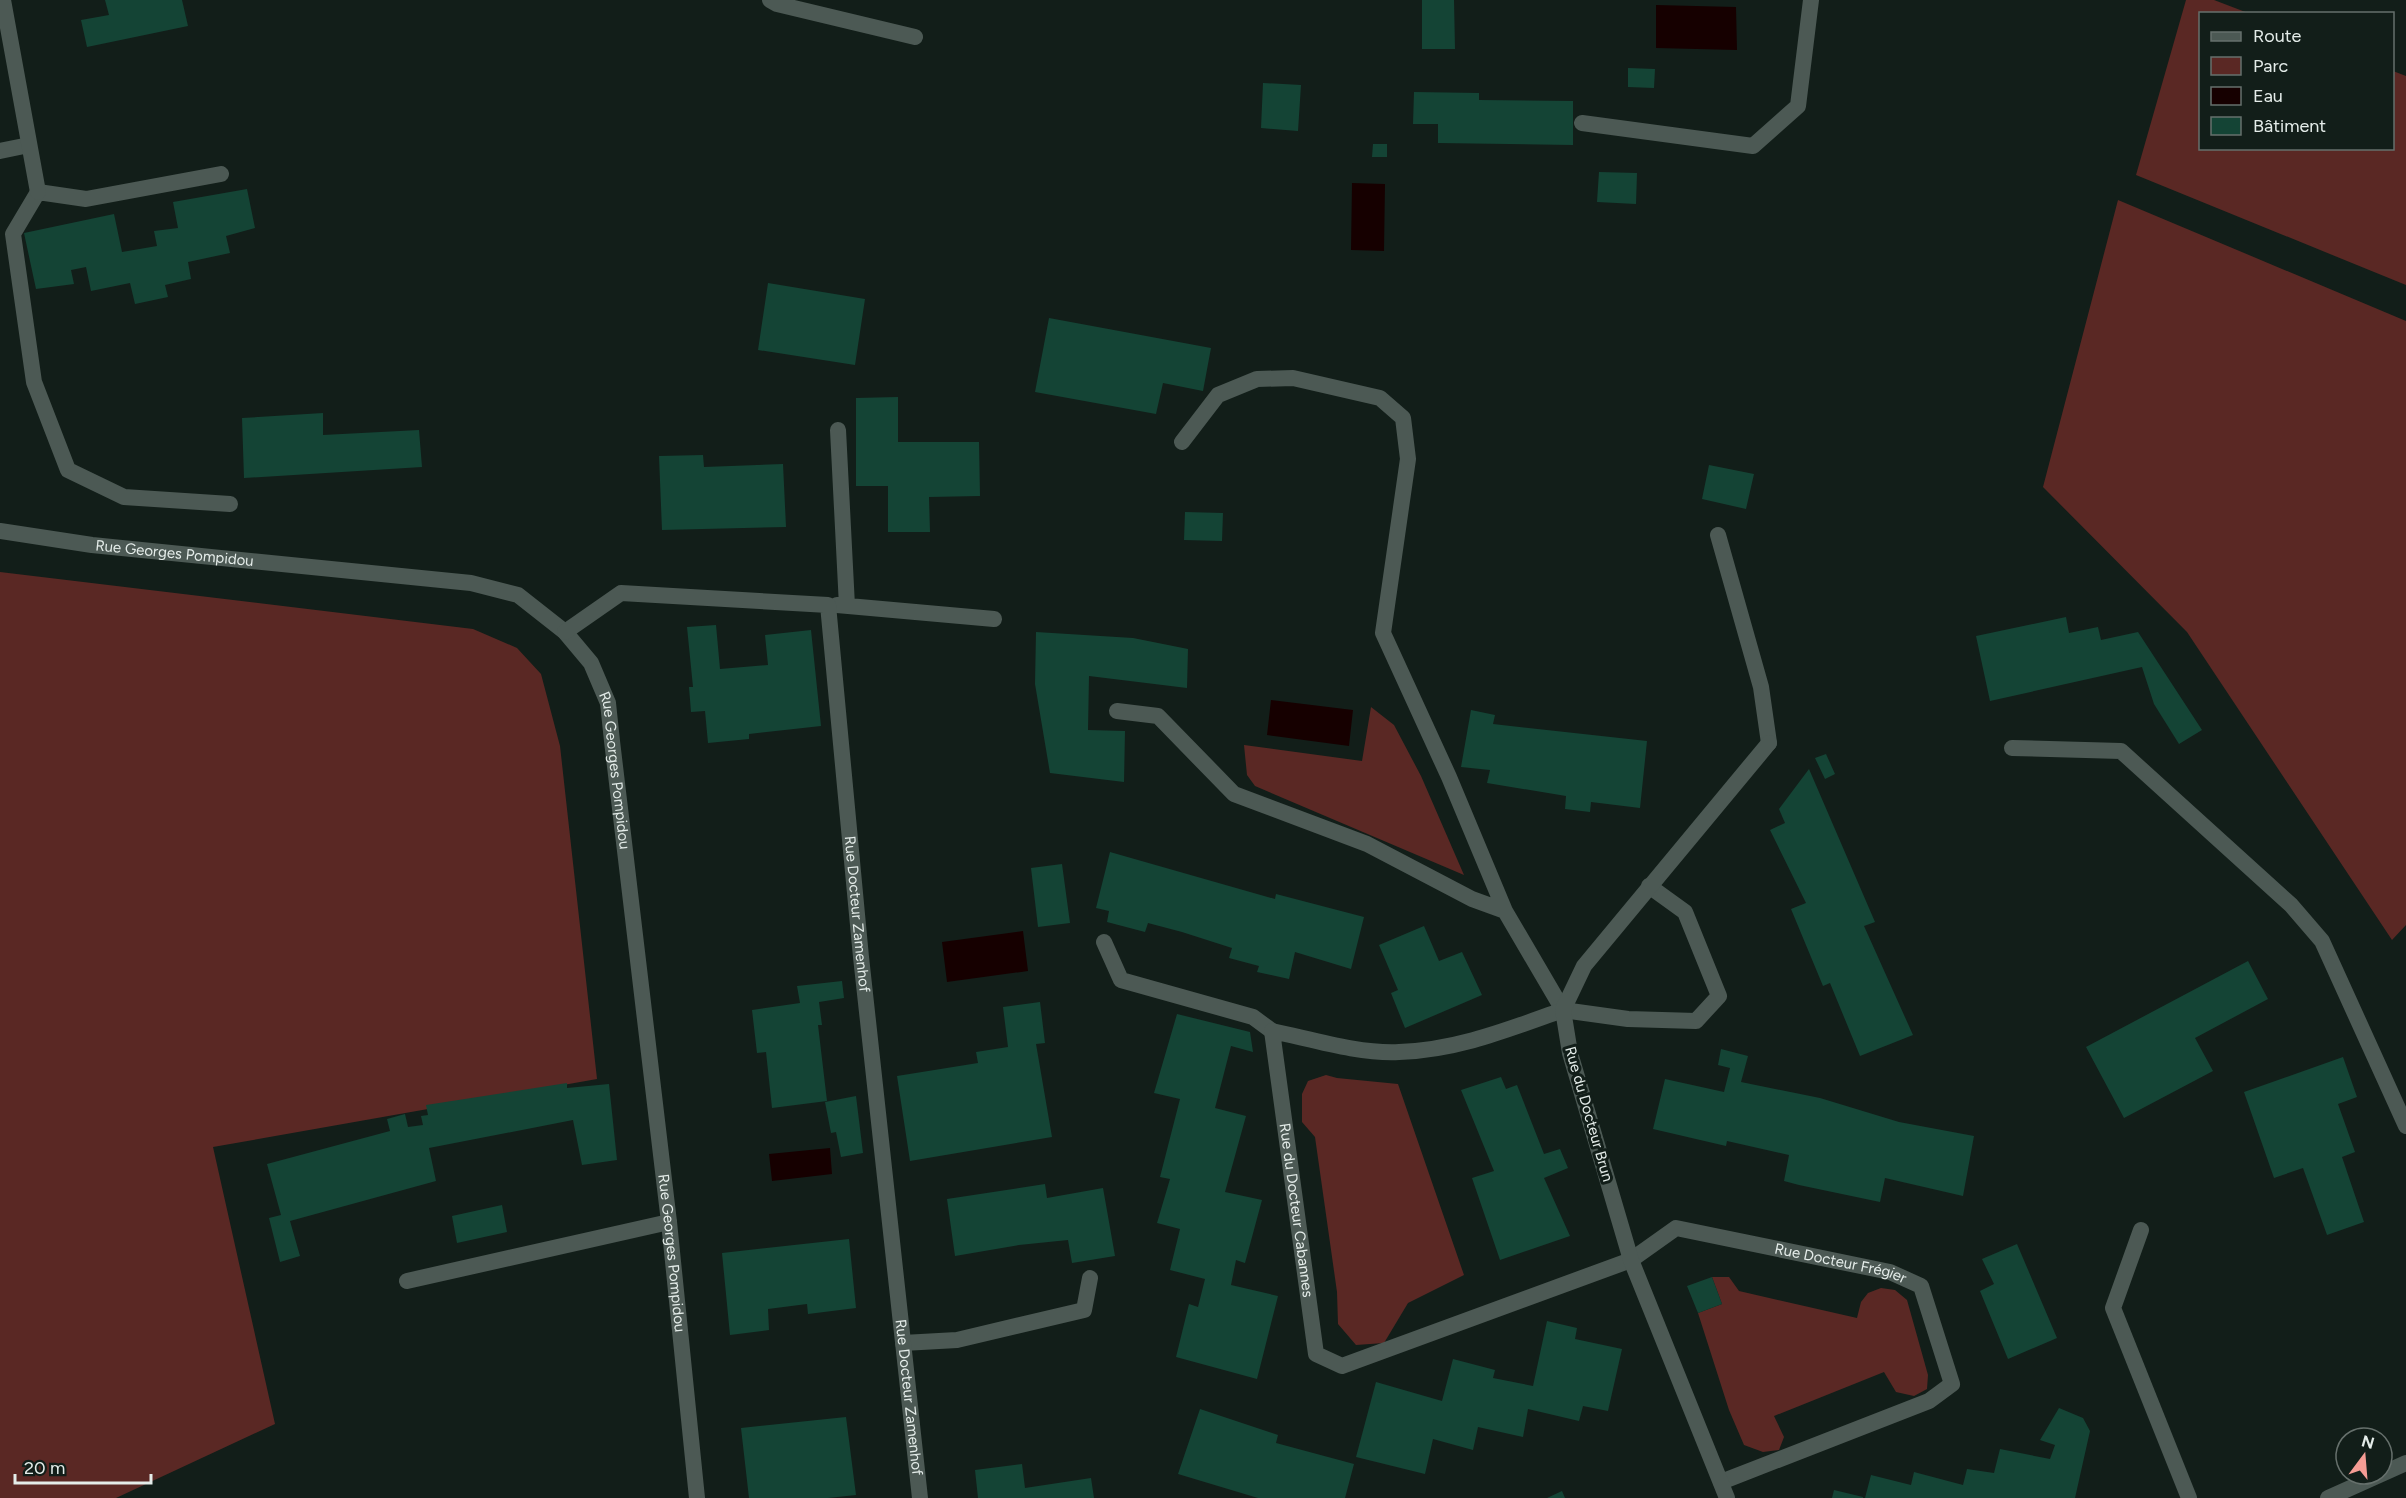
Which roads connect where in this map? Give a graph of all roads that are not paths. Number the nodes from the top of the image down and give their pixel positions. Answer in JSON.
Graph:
{"nodes":[{"id":1,"x":3,"y":0,"type":"edge"},
{"id":2,"x":770,"y":0,"type":"edge"},
{"id":3,"x":1811,"y":0,"type":"edge"},
{"id":4,"x":915,"y":38,"type":"dead end"},
{"id":5,"x":1582,"y":123,"type":"dead end"},
{"id":6,"x":29,"y":145,"type":"junction"},
{"id":7,"x":0,"y":151,"type":"edge"},
{"id":8,"x":221,"y":174,"type":"dead end"},
{"id":9,"x":38,"y":192,"type":"junction"},
{"id":10,"x":838,"y":430,"type":"dead end"},
{"id":11,"x":1182,"y":442,"type":"dead end"},
{"id":12,"x":230,"y":504,"type":"dead end"},
{"id":13,"x":0,"y":531,"type":"edge"},
{"id":14,"x":1718,"y":535,"type":"dead end"},
{"id":15,"x":828,"y":605,"type":"junction"},
{"id":16,"x":847,"y":606,"type":"junction"},
{"id":17,"x":994,"y":619,"type":"dead end"},
{"id":18,"x":566,"y":632,"type":"junction"},
{"id":19,"x":1117,"y":711,"type":"dead end"},
{"id":20,"x":2012,"y":748,"type":"dead end"},
{"id":21,"x":1649,"y":886,"type":"junction"},
{"id":22,"x":1505,"y":911,"type":"junction"},
{"id":23,"x":1104,"y":942,"type":"dead end"},
{"id":24,"x":1563,"y":1010,"type":"junction"},
{"id":25,"x":1272,"y":1030,"type":"junction"},
{"id":26,"x":2406,"y":1126,"type":"edge"},
{"id":27,"x":669,"y":1222,"type":"junction"},
{"id":28,"x":2141,"y":1230,"type":"dead end"},
{"id":29,"x":1631,"y":1260,"type":"junction"},
{"id":30,"x":1090,"y":1278,"type":"dead end"},
{"id":31,"x":407,"y":1281,"type":"dead end"},
{"id":32,"x":903,"y":1343,"type":"junction"},
{"id":33,"x":2406,"y":1463,"type":"edge"},
{"id":34,"x":1724,"y":1490,"type":"edge"},
{"id":35,"x":697,"y":1498,"type":"edge"},
{"id":36,"x":920,"y":1498,"type":"edge"},
{"id":37,"x":2189,"y":1498,"type":"edge"},
{"id":38,"x":2328,"y":1498,"type":"edge"}],
"edges":[{"from":1,"to":6,"type":"street"},
{"from":2,"to":4,"type":"street"},
{"from":3,"to":5,"type":"street"},
{"from":6,"to":7,"type":"street"},
{"from":6,"to":9,"type":"street"},
{"from":8,"to":9,"type":"street"},
{"from":9,"to":12,"type":"street"},
{"from":10,"to":16,"type":"street"},
{"from":11,"to":22,"type":"street"},
{"from":13,"to":18,"type":"street","name":"Rue Georges Pompidou"},
{"from":14,"to":21,"type":"street"},
{"from":15,"to":16,"type":"street"},
{"from":15,"to":18,"type":"street"},
{"from":15,"to":32,"type":"street","name":"Rue Docteur Zamenhof"},
{"from":16,"to":17,"type":"street"},
{"from":18,"to":27,"type":"street","name":"Rue Georges Pompidou"},
{"from":19,"to":22,"type":"street"},
{"from":20,"to":26,"type":"street"},
{"from":21,"to":24,"type":"street"},
{"from":21,"to":24,"type":"street"},
{"from":22,"to":24,"type":"street"},
{"from":23,"to":25,"type":"street"},
{"from":24,"to":25,"type":"street"},
{"from":24,"to":29,"type":"street","name":"Rue du Docteur Brun"},
{"from":25,"to":29,"type":"street","name":"Rue du Docteur Cabannes"},
{"from":27,"to":31,"type":"street"},
{"from":27,"to":35,"type":"street","name":"Rue Georges Pompidou"},
{"from":28,"to":37,"type":"street"},
{"from":29,"to":34,"type":"street","name":"Rue du Docteur Brun"},
{"from":29,"to":34,"type":"street","name":"Rue Docteur Frégier"},
{"from":30,"to":32,"type":"street"},
{"from":32,"to":36,"type":"street","name":"Rue Docteur Zamenhof"},
{"from":33,"to":38,"type":"street"}]}
